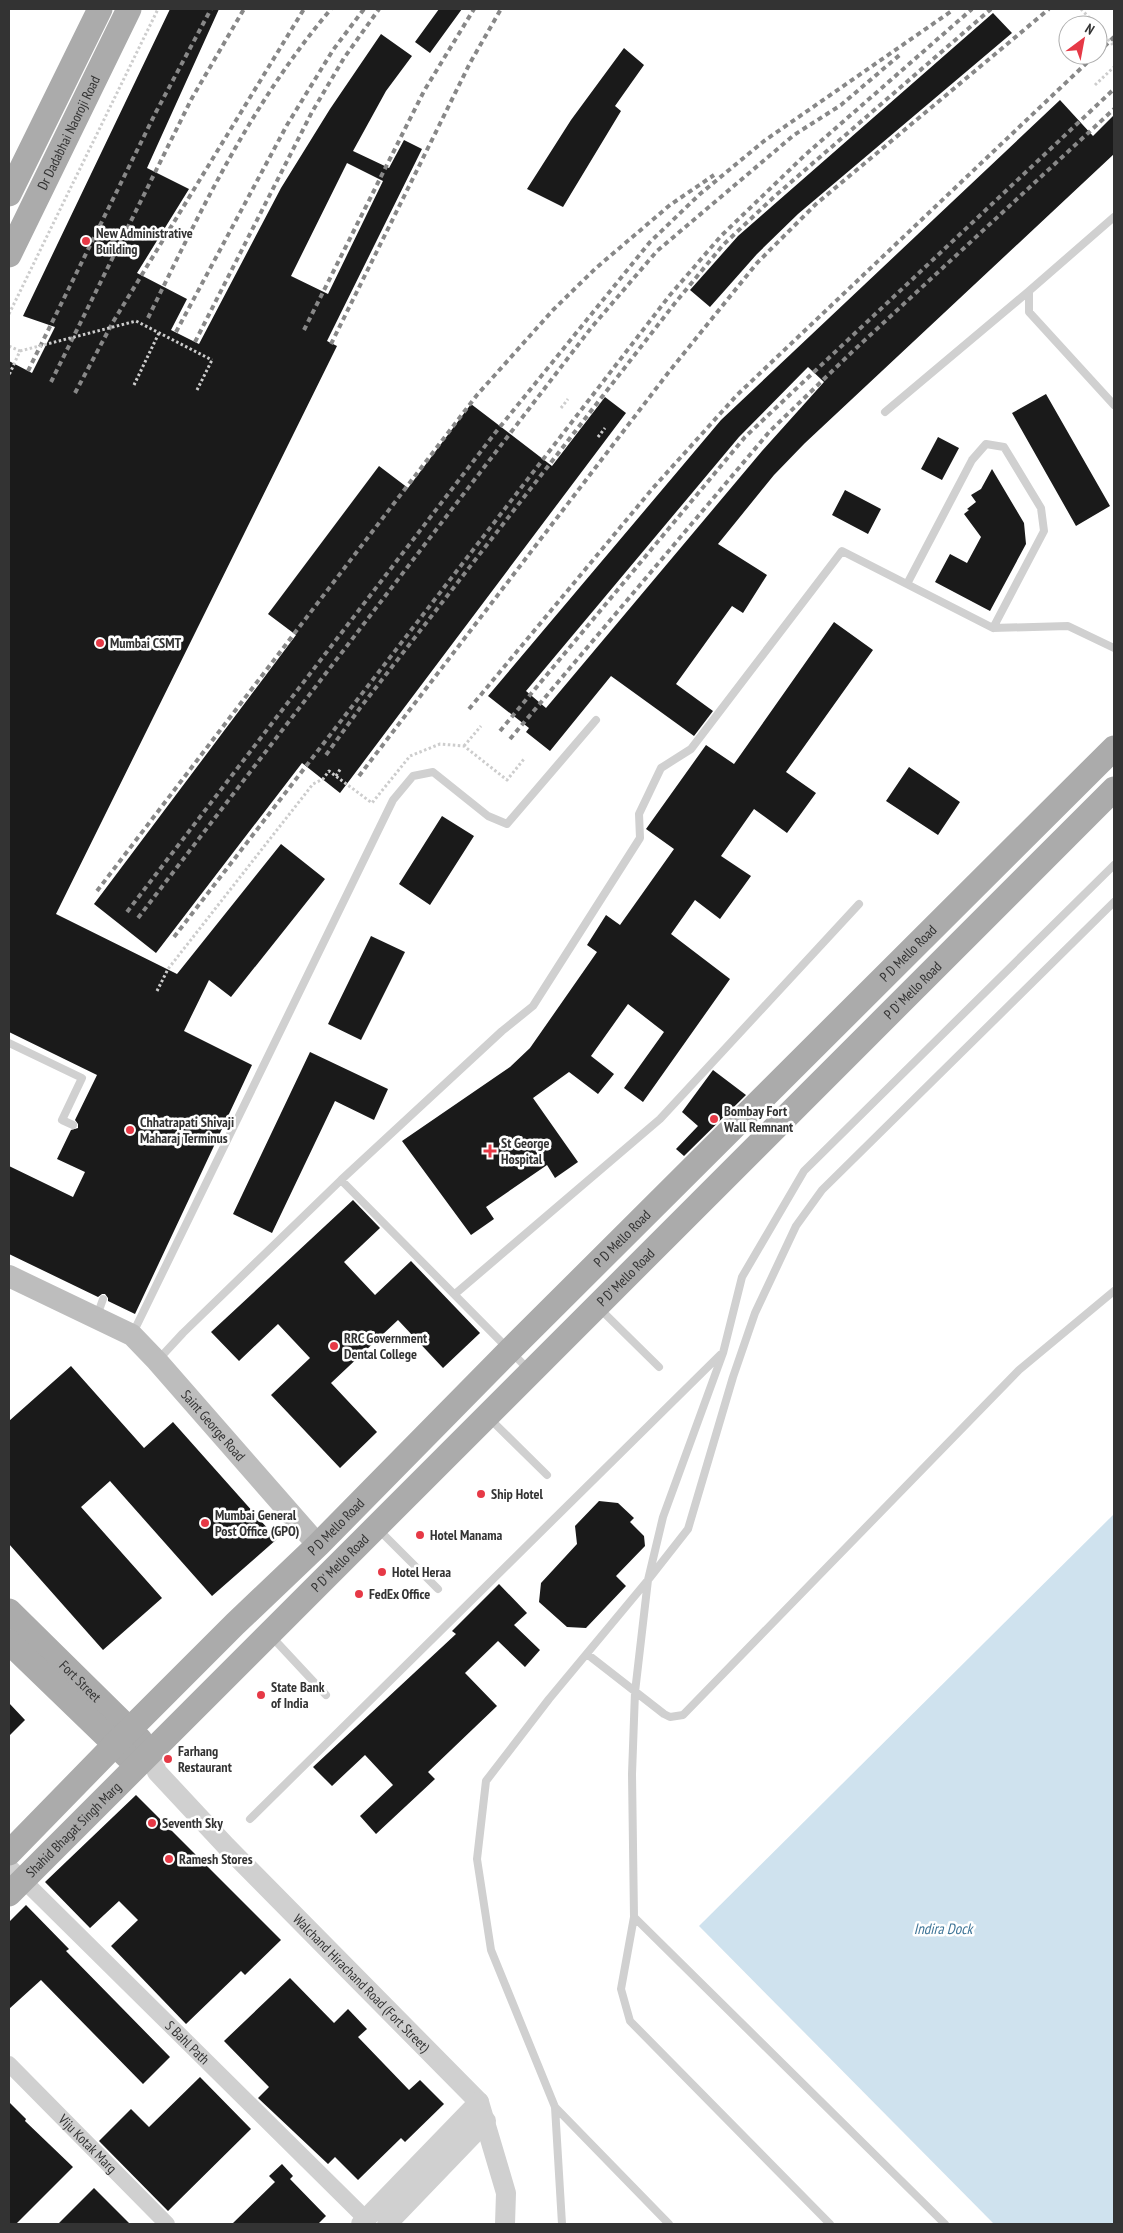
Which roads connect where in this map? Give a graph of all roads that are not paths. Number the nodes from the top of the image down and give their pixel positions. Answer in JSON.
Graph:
{"nodes":[{"id":1,"x":100,"y":9,"type":"edge"},
{"id":2,"x":129,"y":9,"type":"edge"},
{"id":3,"x":10,"y":190,"type":"edge"},
{"id":4,"x":1114,"y":217,"type":"edge"},
{"id":5,"x":9,"y":255,"type":"edge"},
{"id":6,"x":1029,"y":291,"type":"junction"},
{"id":7,"x":1114,"y":405,"type":"edge"},
{"id":8,"x":885,"y":412,"type":"dead end"},
{"id":9,"x":907,"y":584,"type":"junction"},
{"id":10,"x":993,"y":628,"type":"junction"},
{"id":11,"x":1114,"y":648,"type":"edge"},
{"id":12,"x":596,"y":720,"type":"dead end"},
{"id":13,"x":1114,"y":748,"type":"edge"},
{"id":14,"x":1114,"y":789,"type":"edge"},
{"id":15,"x":1114,"y":865,"type":"edge"},
{"id":16,"x":1114,"y":902,"type":"edge"},
{"id":17,"x":859,"y":904,"type":"dead end"},
{"id":18,"x":9,"y":1043,"type":"edge"},
{"id":19,"x":73,"y":1125,"type":"dead end"},
{"id":20,"x":340,"y":1180,"type":"junction"},
{"id":21,"x":9,"y":1276,"type":"edge"},
{"id":22,"x":1114,"y":1291,"type":"edge"},
{"id":23,"x":455,"y":1294,"type":"junction"},
{"id":24,"x":596,"y":1305,"type":"junction"},
{"id":25,"x":132,"y":1336,"type":"junction"},
{"id":26,"x":510,"y":1350,"type":"junction"},
{"id":27,"x":723,"y":1353,"type":"junction"},
{"id":28,"x":157,"y":1361,"type":"junction"},
{"id":29,"x":659,"y":1367,"type":"dead end"},
{"id":30,"x":530,"y":1372,"type":"junction"},
{"id":31,"x":487,"y":1417,"type":"junction"},
{"id":32,"x":547,"y":1475,"type":"dead end"},
{"id":33,"x":376,"y":1527,"type":"junction"},
{"id":34,"x":318,"y":1545,"type":"junction"},
{"id":35,"x":648,"y":1580,"type":"junction"},
{"id":36,"x":438,"y":1589,"type":"dead end"},
{"id":37,"x":9,"y":1611,"type":"edge"},
{"id":38,"x":268,"y":1633,"type":"junction"},
{"id":39,"x":9,"y":1642,"type":"edge"},
{"id":40,"x":587,"y":1654,"type":"junction"},
{"id":41,"x":635,"y":1692,"type":"junction"},
{"id":42,"x":326,"y":1695,"type":"dead end"},
{"id":43,"x":122,"y":1737,"type":"junction"},
{"id":44,"x":148,"y":1763,"type":"junction"},
{"id":45,"x":250,"y":1819,"type":"dead end"},
{"id":46,"x":9,"y":1853,"type":"edge"},
{"id":47,"x":13,"y":1880,"type":"edge"},
{"id":48,"x":634,"y":1917,"type":"junction"},
{"id":49,"x":9,"y":2064,"type":"edge"},
{"id":50,"x":479,"y":2102,"type":"junction"},
{"id":51,"x":555,"y":2107,"type":"junction"},
{"id":52,"x":486,"y":2121,"type":"junction"},
{"id":53,"x":363,"y":2222,"type":"edge"},
{"id":54,"x":168,"y":2224,"type":"edge"},
{"id":55,"x":387,"y":2224,"type":"edge"},
{"id":56,"x":505,"y":2224,"type":"edge"},
{"id":57,"x":562,"y":2224,"type":"edge"},
{"id":58,"x":669,"y":2224,"type":"edge"},
{"id":59,"x":830,"y":2224,"type":"edge"},
{"id":60,"x":945,"y":2224,"type":"edge"}],
"edges":[{"from":1,"to":3,"type":"main road","name":"Dr Dadabhai Naoroji Road"},
{"from":2,"to":5,"type":"main road","name":"Dr Dadabhai Naoroji Road"},
{"from":4,"to":6,"type":"lane"},
{"from":6,"to":7,"type":"lane"},
{"from":6,"to":8,"type":"lane"},
{"from":9,"to":10,"type":"lane"},
{"from":9,"to":10,"type":"lane"},
{"from":9,"to":20,"type":"lane"},
{"from":10,"to":11,"type":"lane"},
{"from":12,"to":25,"type":"lane"},
{"from":13,"to":26,"type":"main road","name":"P D Mello Road"},
{"from":14,"to":24,"type":"main road","name":"P D' Mello Road"},
{"from":15,"to":27,"type":"lane"},
{"from":16,"to":35,"type":"lane"},
{"from":17,"to":23,"type":"lane"},
{"from":18,"to":19,"type":"lane"},
{"from":20,"to":23,"type":"lane"},
{"from":20,"to":28,"type":"lane"},
{"from":21,"to":25,"type":"main road","name":"Saint George Road"},
{"from":22,"to":41,"type":"lane"},
{"from":23,"to":26,"type":"lane"},
{"from":24,"to":29,"type":"lane"},
{"from":24,"to":30,"type":"main road","name":"P D' Mello Road"},
{"from":25,"to":28,"type":"main road","name":"Saint George Road"},
{"from":26,"to":30,"type":"lane"},
{"from":26,"to":34,"type":"main road","name":"P D Mello Road"},
{"from":27,"to":35,"type":"lane"},
{"from":27,"to":45,"type":"lane"},
{"from":28,"to":34,"type":"main road","name":"Saint George Road"},
{"from":30,"to":31,"type":"main road","name":"P D' Mello Road"},
{"from":31,"to":32,"type":"lane"},
{"from":31,"to":33,"type":"main road","name":"P D' Mello Road"},
{"from":33,"to":36,"type":"lane"},
{"from":33,"to":38,"type":"main road","name":"P D' Mello Road"},
{"from":34,"to":43,"type":"main road","name":"P D Mello Road"},
{"from":35,"to":40,"type":"lane"},
{"from":35,"to":41,"type":"lane"},
{"from":37,"to":43,"type":"main road","name":"Fort Street"},
{"from":38,"to":42,"type":"lane"},
{"from":38,"to":44,"type":"main road","name":"P D' Mello Road"},
{"from":39,"to":43,"type":"main road","name":"Fort Street"},
{"from":40,"to":41,"type":"lane"},
{"from":40,"to":51,"type":"lane"},
{"from":41,"to":48,"type":"lane"},
{"from":43,"to":44,"type":"main road","name":"Fort Street"},
{"from":43,"to":46,"type":"main road","name":"Shahid Bhagat Singh Marg"},
{"from":44,"to":47,"type":"main road","name":"Shahid Bhagat Singh Marg"},
{"from":44,"to":50,"type":"street","name":"Walchand Hirachand Road (Fort Street)"},
{"from":47,"to":53,"type":"street","name":"S Bahl Path"},
{"from":48,"to":59,"type":"lane"},
{"from":48,"to":60,"type":"lane"},
{"from":49,"to":54,"type":"street","name":"Viju Kotak Marg"},
{"from":50,"to":52,"type":"street","name":"Walchand Hirachand Road (Fort Street)"},
{"from":50,"to":53,"type":"street"},
{"from":51,"to":57,"type":"lane"},
{"from":51,"to":58,"type":"lane"},
{"from":52,"to":55,"type":"street"},
{"from":52,"to":56,"type":"street","name":"Walchand Hirachand Road (Fort Street)"}]}
